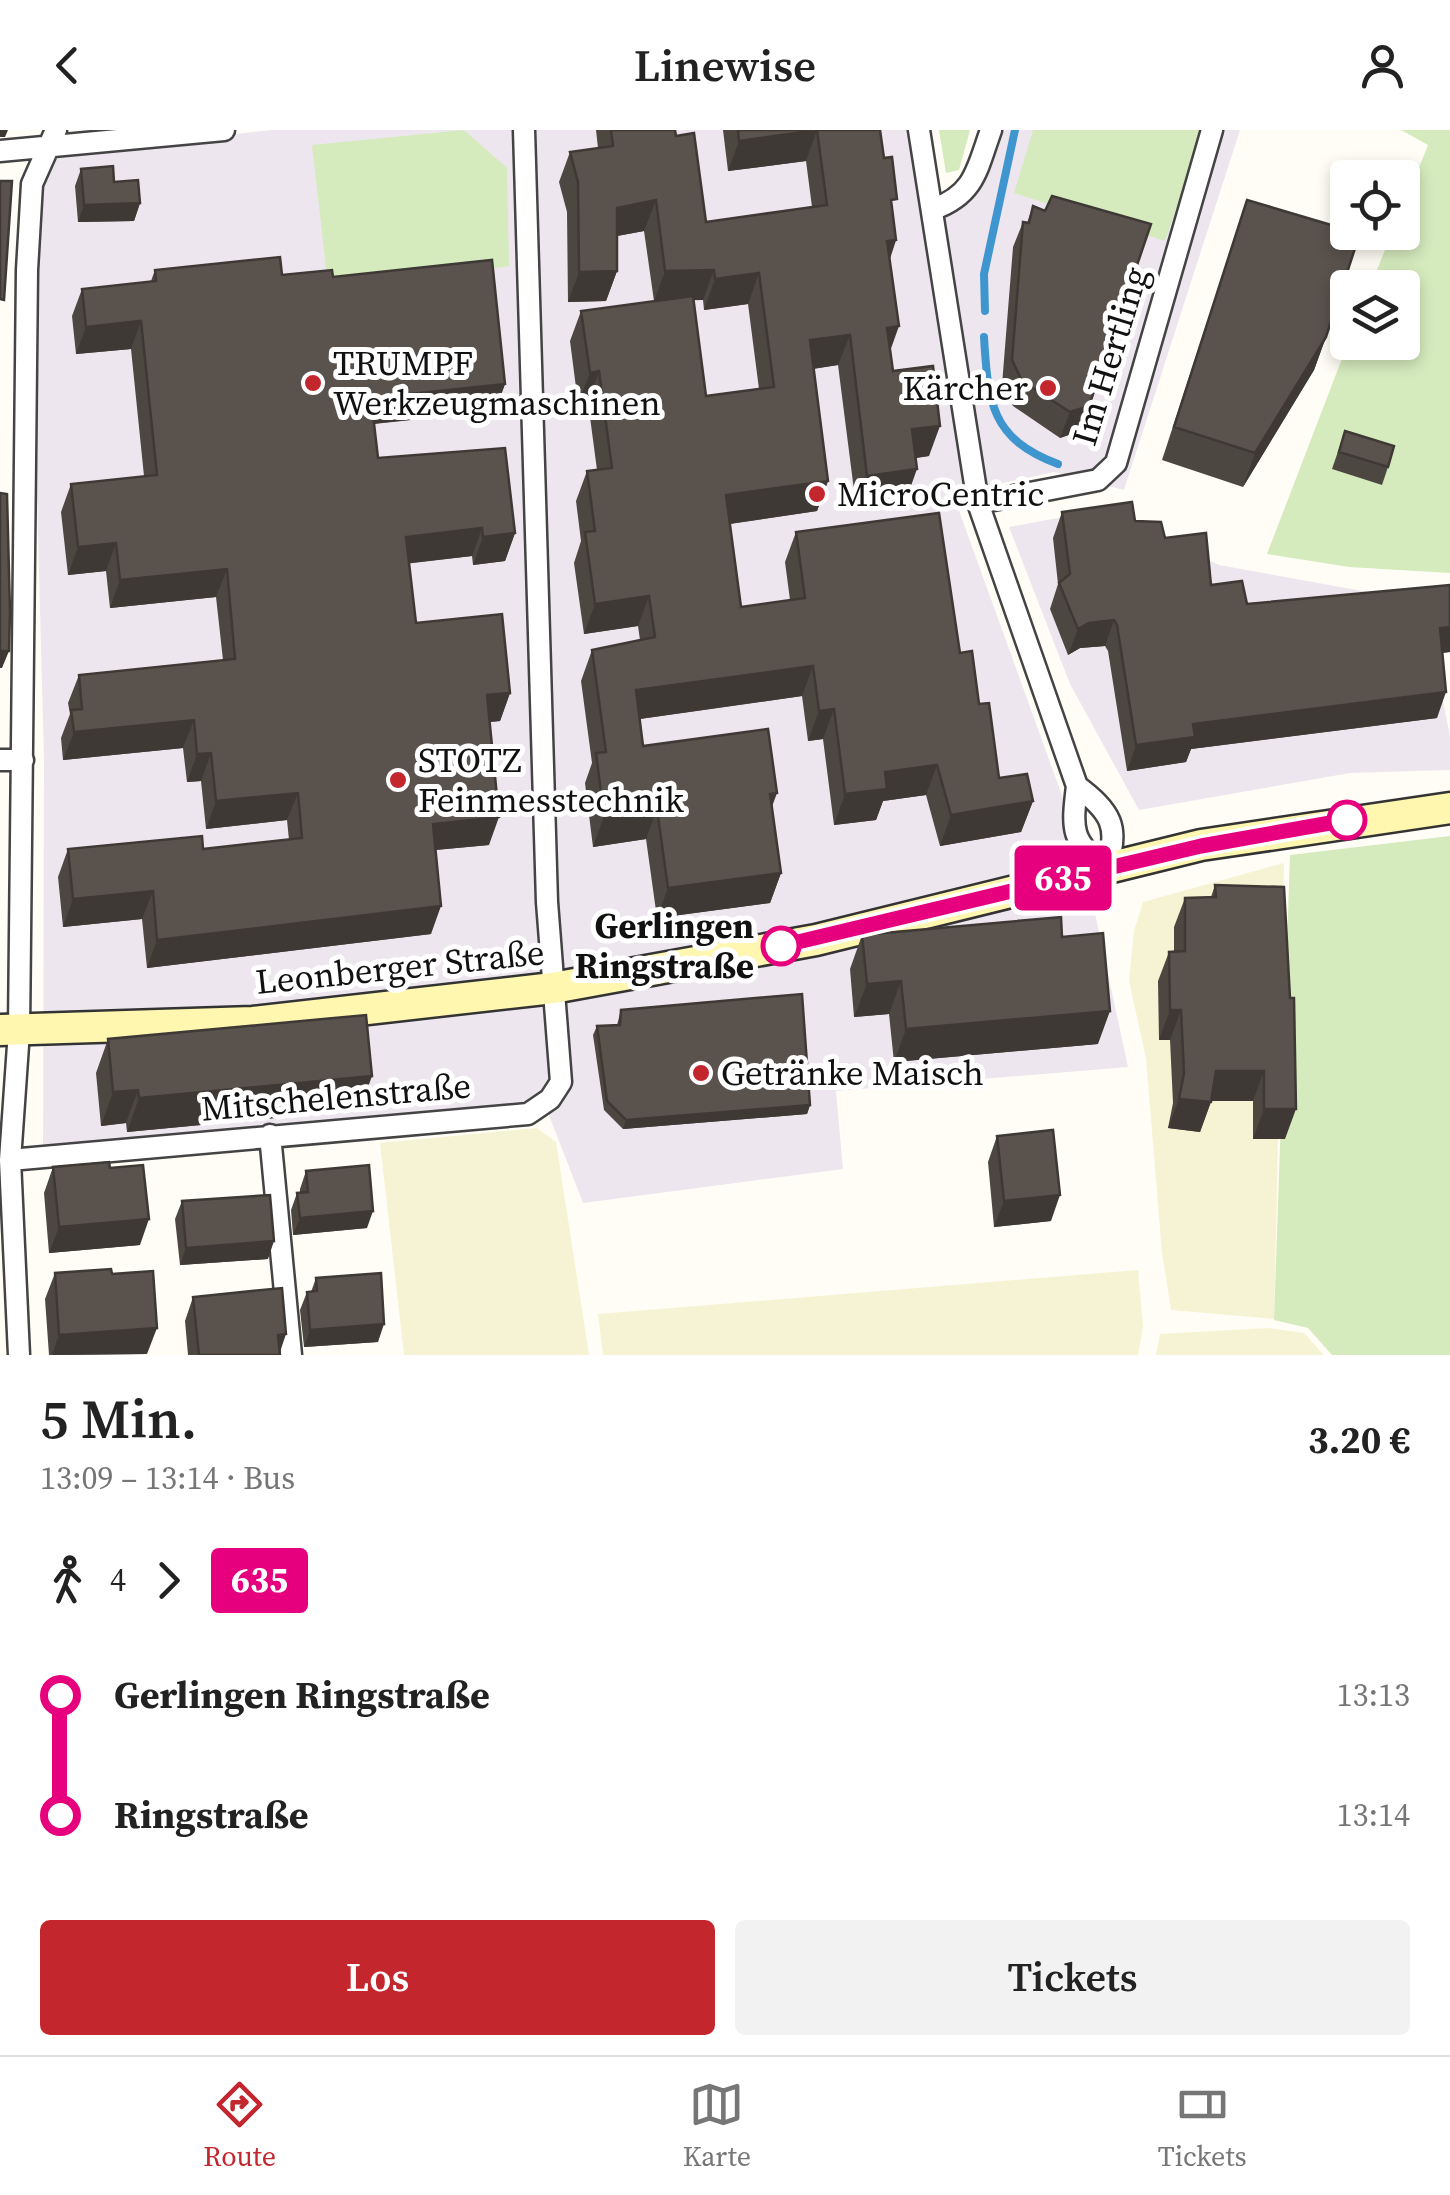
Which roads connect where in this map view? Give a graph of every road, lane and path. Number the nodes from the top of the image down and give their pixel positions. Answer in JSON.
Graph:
{"nodes":[{"id":1,"x":224,"y":130,"type":"edge"},
{"id":2,"x":524,"y":130,"type":"edge"},
{"id":3,"x":919,"y":130,"type":"edge"},
{"id":4,"x":991,"y":130,"type":"edge"},
{"id":5,"x":1212,"y":130,"type":"edge"},
{"id":6,"x":52,"y":138,"type":"edge"},
{"id":7,"x":0,"y":152,"type":"edge"},
{"id":8,"x":934,"y":209,"type":"junction"},
{"id":9,"x":978,"y":504,"type":"junction"},
{"id":10,"x":0,"y":760,"type":"edge"},
{"id":11,"x":22,"y":760,"type":"junction"},
{"id":12,"x":1077,"y":786,"type":"junction"},
{"id":13,"x":1450,"y":808,"type":"edge"},
{"id":14,"x":1106,"y":868,"type":"junction"},
{"id":15,"x":553,"y":988,"type":"junction"},
{"id":16,"x":10,"y":1030,"type":"edge"},
{"id":17,"x":270,"y":1135,"type":"junction"},
{"id":18,"x":10,"y":1160,"type":"junction"},
{"id":19,"x":19,"y":1355,"type":"edge"},
{"id":20,"x":292,"y":1355,"type":"edge"}],
"edges":[{"from":1,"to":6,"type":"street"},
{"from":2,"to":15,"type":"street"},
{"from":3,"to":8,"type":"street"},
{"from":4,"to":8,"type":"street"},
{"from":5,"to":9,"type":"street","name":"Im Hertling"},
{"from":6,"to":7,"type":"street"},
{"from":6,"to":11,"type":"street"},
{"from":8,"to":9,"type":"street"},
{"from":9,"to":12,"type":"street"},
{"from":10,"to":11,"type":"street"},
{"from":11,"to":16,"type":"street"},
{"from":12,"to":14,"type":"street"},
{"from":12,"to":14,"type":"street"},
{"from":13,"to":14,"type":"main road","name":"Leonberger Straße"},
{"from":14,"to":15,"type":"main road","name":"Leonberger Straße"},
{"from":15,"to":16,"type":"main road","name":"Leonberger Straße"},
{"from":15,"to":17,"type":"street","name":"Mitschelenstraße"},
{"from":16,"to":18,"type":"street"},
{"from":17,"to":18,"type":"street","name":"Mitschelenstraße"},
{"from":17,"to":20,"type":"street"},
{"from":18,"to":19,"type":"street"}]}
